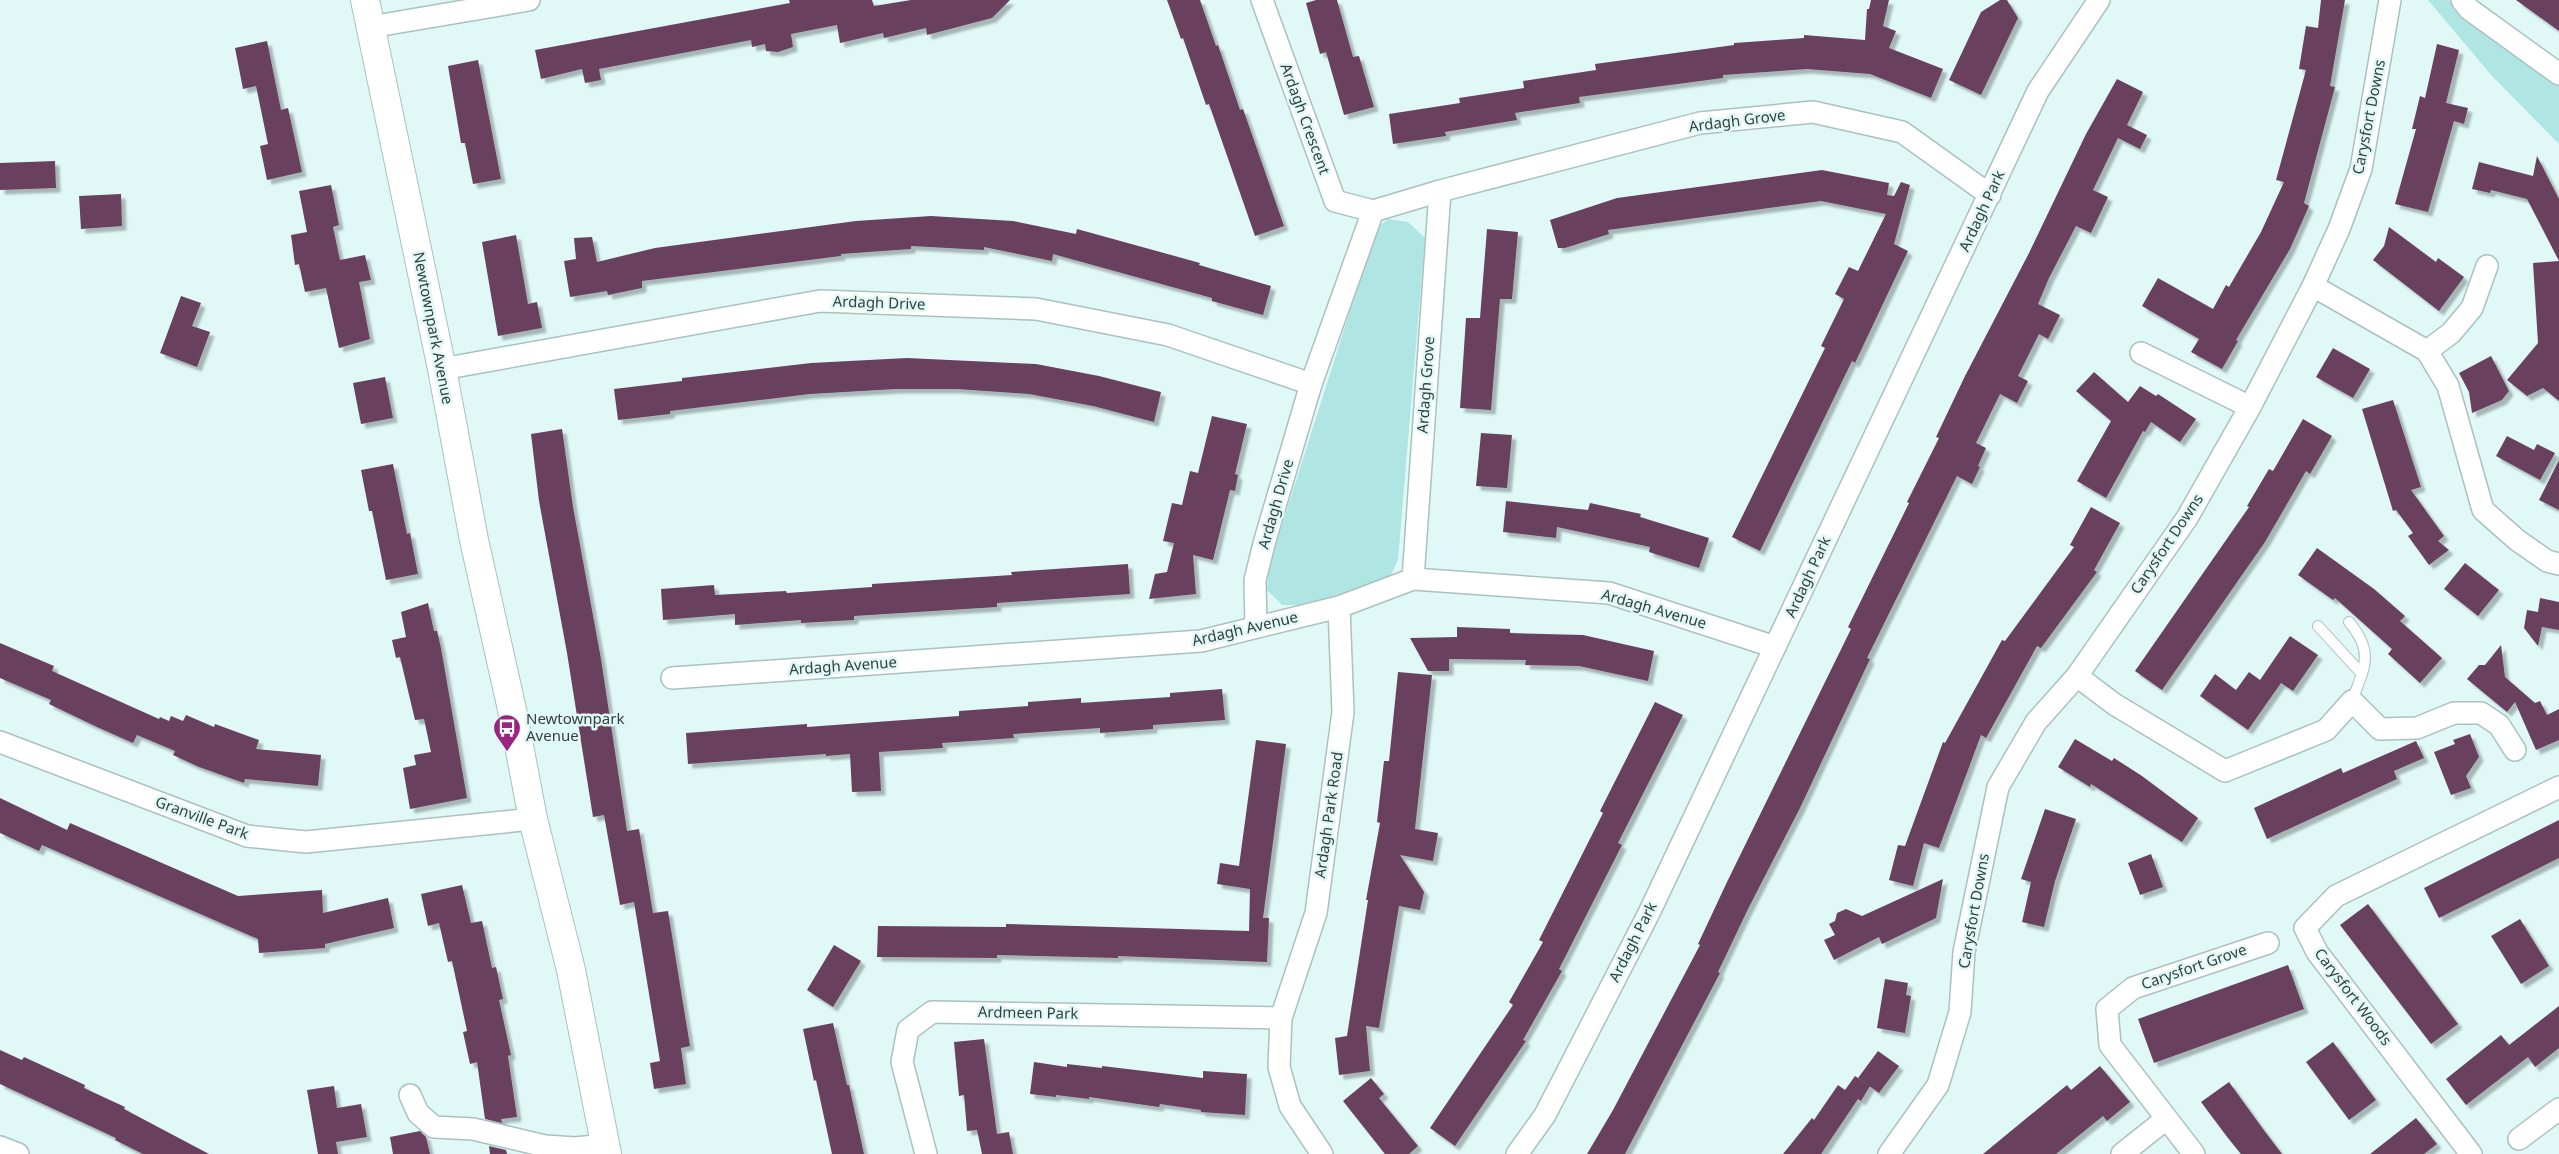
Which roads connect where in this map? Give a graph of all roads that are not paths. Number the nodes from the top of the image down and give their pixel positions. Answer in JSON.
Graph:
{"nodes":[{"id":1,"x":365,"y":0,"type":"edge"},
{"id":2,"x":529,"y":0,"type":"edge"},
{"id":3,"x":1262,"y":0,"type":"edge"},
{"id":4,"x":2099,"y":0,"type":"edge"},
{"id":5,"x":2390,"y":0,"type":"edge"},
{"id":6,"x":2462,"y":0,"type":"edge"},
{"id":7,"x":370,"y":27,"type":"junction"},
{"id":8,"x":2559,"y":74,"type":"edge"},
{"id":9,"x":1440,"y":191,"type":"junction"},
{"id":10,"x":1990,"y":195,"type":"junction"},
{"id":11,"x":1373,"y":211,"type":"junction"},
{"id":12,"x":2487,"y":266,"type":"dead end"},
{"id":13,"x":2313,"y":286,"type":"junction"},
{"id":14,"x":2427,"y":351,"type":"junction"},
{"id":15,"x":2141,"y":353,"type":"dead end"},
{"id":16,"x":442,"y":369,"type":"junction"},
{"id":17,"x":1311,"y":384,"type":"junction"},
{"id":18,"x":2250,"y":407,"type":"junction"},
{"id":19,"x":2559,"y":564,"type":"edge"},
{"id":20,"x":1413,"y":579,"type":"junction"},
{"id":21,"x":1339,"y":607,"type":"junction"},
{"id":22,"x":2349,"y":622,"type":"dead end"},
{"id":23,"x":2318,"y":626,"type":"dead end"},
{"id":24,"x":1256,"y":627,"type":"junction"},
{"id":25,"x":1775,"y":647,"type":"junction"},
{"id":26,"x":2362,"y":674,"type":"junction"},
{"id":27,"x":2077,"y":676,"type":"junction"},
{"id":28,"x":672,"y":678,"type":"dead end"},
{"id":29,"x":2352,"y":701,"type":"junction"},
{"id":30,"x":0,"y":742,"type":"edge"},
{"id":31,"x":2514,"y":750,"type":"dead end"},
{"id":32,"x":2559,"y":787,"type":"edge"},
{"id":33,"x":534,"y":819,"type":"junction"},
{"id":34,"x":2268,"y":942,"type":"dead end"},
{"id":35,"x":1281,"y":1018,"type":"junction"},
{"id":36,"x":410,"y":1095,"type":"dead end"},
{"id":37,"x":2559,"y":1109,"type":"edge"},
{"id":38,"x":2166,"y":1119,"type":"junction"},
{"id":39,"x":2519,"y":1139,"type":"dead end"},
{"id":40,"x":0,"y":1147,"type":"edge"},
{"id":41,"x":606,"y":1149,"type":"edge"},
{"id":42,"x":18,"y":1154,"type":"edge"},
{"id":43,"x":926,"y":1154,"type":"edge"},
{"id":44,"x":1322,"y":1154,"type":"edge"},
{"id":45,"x":1517,"y":1154,"type":"edge"},
{"id":46,"x":1889,"y":1154,"type":"edge"},
{"id":47,"x":2122,"y":1154,"type":"edge"},
{"id":48,"x":2194,"y":1154,"type":"edge"},
{"id":49,"x":2471,"y":1154,"type":"edge"}],
"edges":[{"from":1,"to":7,"type":"main road","name":"Newtownpark Avenue"},
{"from":2,"to":7,"type":"street"},
{"from":3,"to":11,"type":"street","name":"Ardagh Crescent"},
{"from":4,"to":10,"type":"street","name":"Ardagh Park"},
{"from":5,"to":13,"type":"street","name":"Carysfort Downs"},
{"from":6,"to":8,"type":"street"},
{"from":7,"to":16,"type":"main road","name":"Newtownpark Avenue"},
{"from":9,"to":10,"type":"street","name":"Ardagh Grove"},
{"from":9,"to":11,"type":"street","name":"Ardagh Grove"},
{"from":9,"to":20,"type":"street","name":"Ardagh Grove"},
{"from":10,"to":25,"type":"street","name":"Ardagh Park"},
{"from":11,"to":17,"type":"street","name":"Ardagh Drive"},
{"from":12,"to":14,"type":"street"},
{"from":13,"to":14,"type":"street"},
{"from":13,"to":18,"type":"street","name":"Carysfort Downs"},
{"from":14,"to":19,"type":"street"},
{"from":15,"to":18,"type":"street"},
{"from":16,"to":17,"type":"street","name":"Ardagh Drive"},
{"from":16,"to":33,"type":"main road","name":"Newtownpark Avenue"},
{"from":17,"to":24,"type":"street","name":"Ardagh Drive"},
{"from":18,"to":27,"type":"street","name":"Carysfort Downs"},
{"from":20,"to":21,"type":"street","name":"Ardagh Avenue"},
{"from":20,"to":25,"type":"street","name":"Ardagh Avenue"},
{"from":21,"to":24,"type":"street","name":"Ardagh Avenue"},
{"from":21,"to":35,"type":"street","name":"Ardagh Park Road"},
{"from":22,"to":26,"type":"lane"},
{"from":23,"to":26,"type":"lane"},
{"from":24,"to":28,"type":"street","name":"Ardagh Avenue"},
{"from":25,"to":45,"type":"street","name":"Ardagh Park"},
{"from":26,"to":29,"type":"lane"},
{"from":27,"to":29,"type":"street"},
{"from":27,"to":46,"type":"street","name":"Carysfort Downs"},
{"from":29,"to":31,"type":"street"},
{"from":30,"to":33,"type":"street","name":"Granville Park"},
{"from":32,"to":49,"type":"street","name":"Carysfort Woods"},
{"from":33,"to":41,"type":"main road","name":"Newtownpark Avenue"},
{"from":34,"to":38,"type":"street","name":"Carysfort Grove"},
{"from":35,"to":43,"type":"street","name":"Ardmeen Park"},
{"from":35,"to":44,"type":"street","name":"Ardagh Park Road"},
{"from":36,"to":41,"type":"street"},
{"from":37,"to":39,"type":"street"},
{"from":38,"to":47,"type":"street"},
{"from":38,"to":48,"type":"street","name":"Carysfort Grove"},
{"from":40,"to":42,"type":"street"}]}
